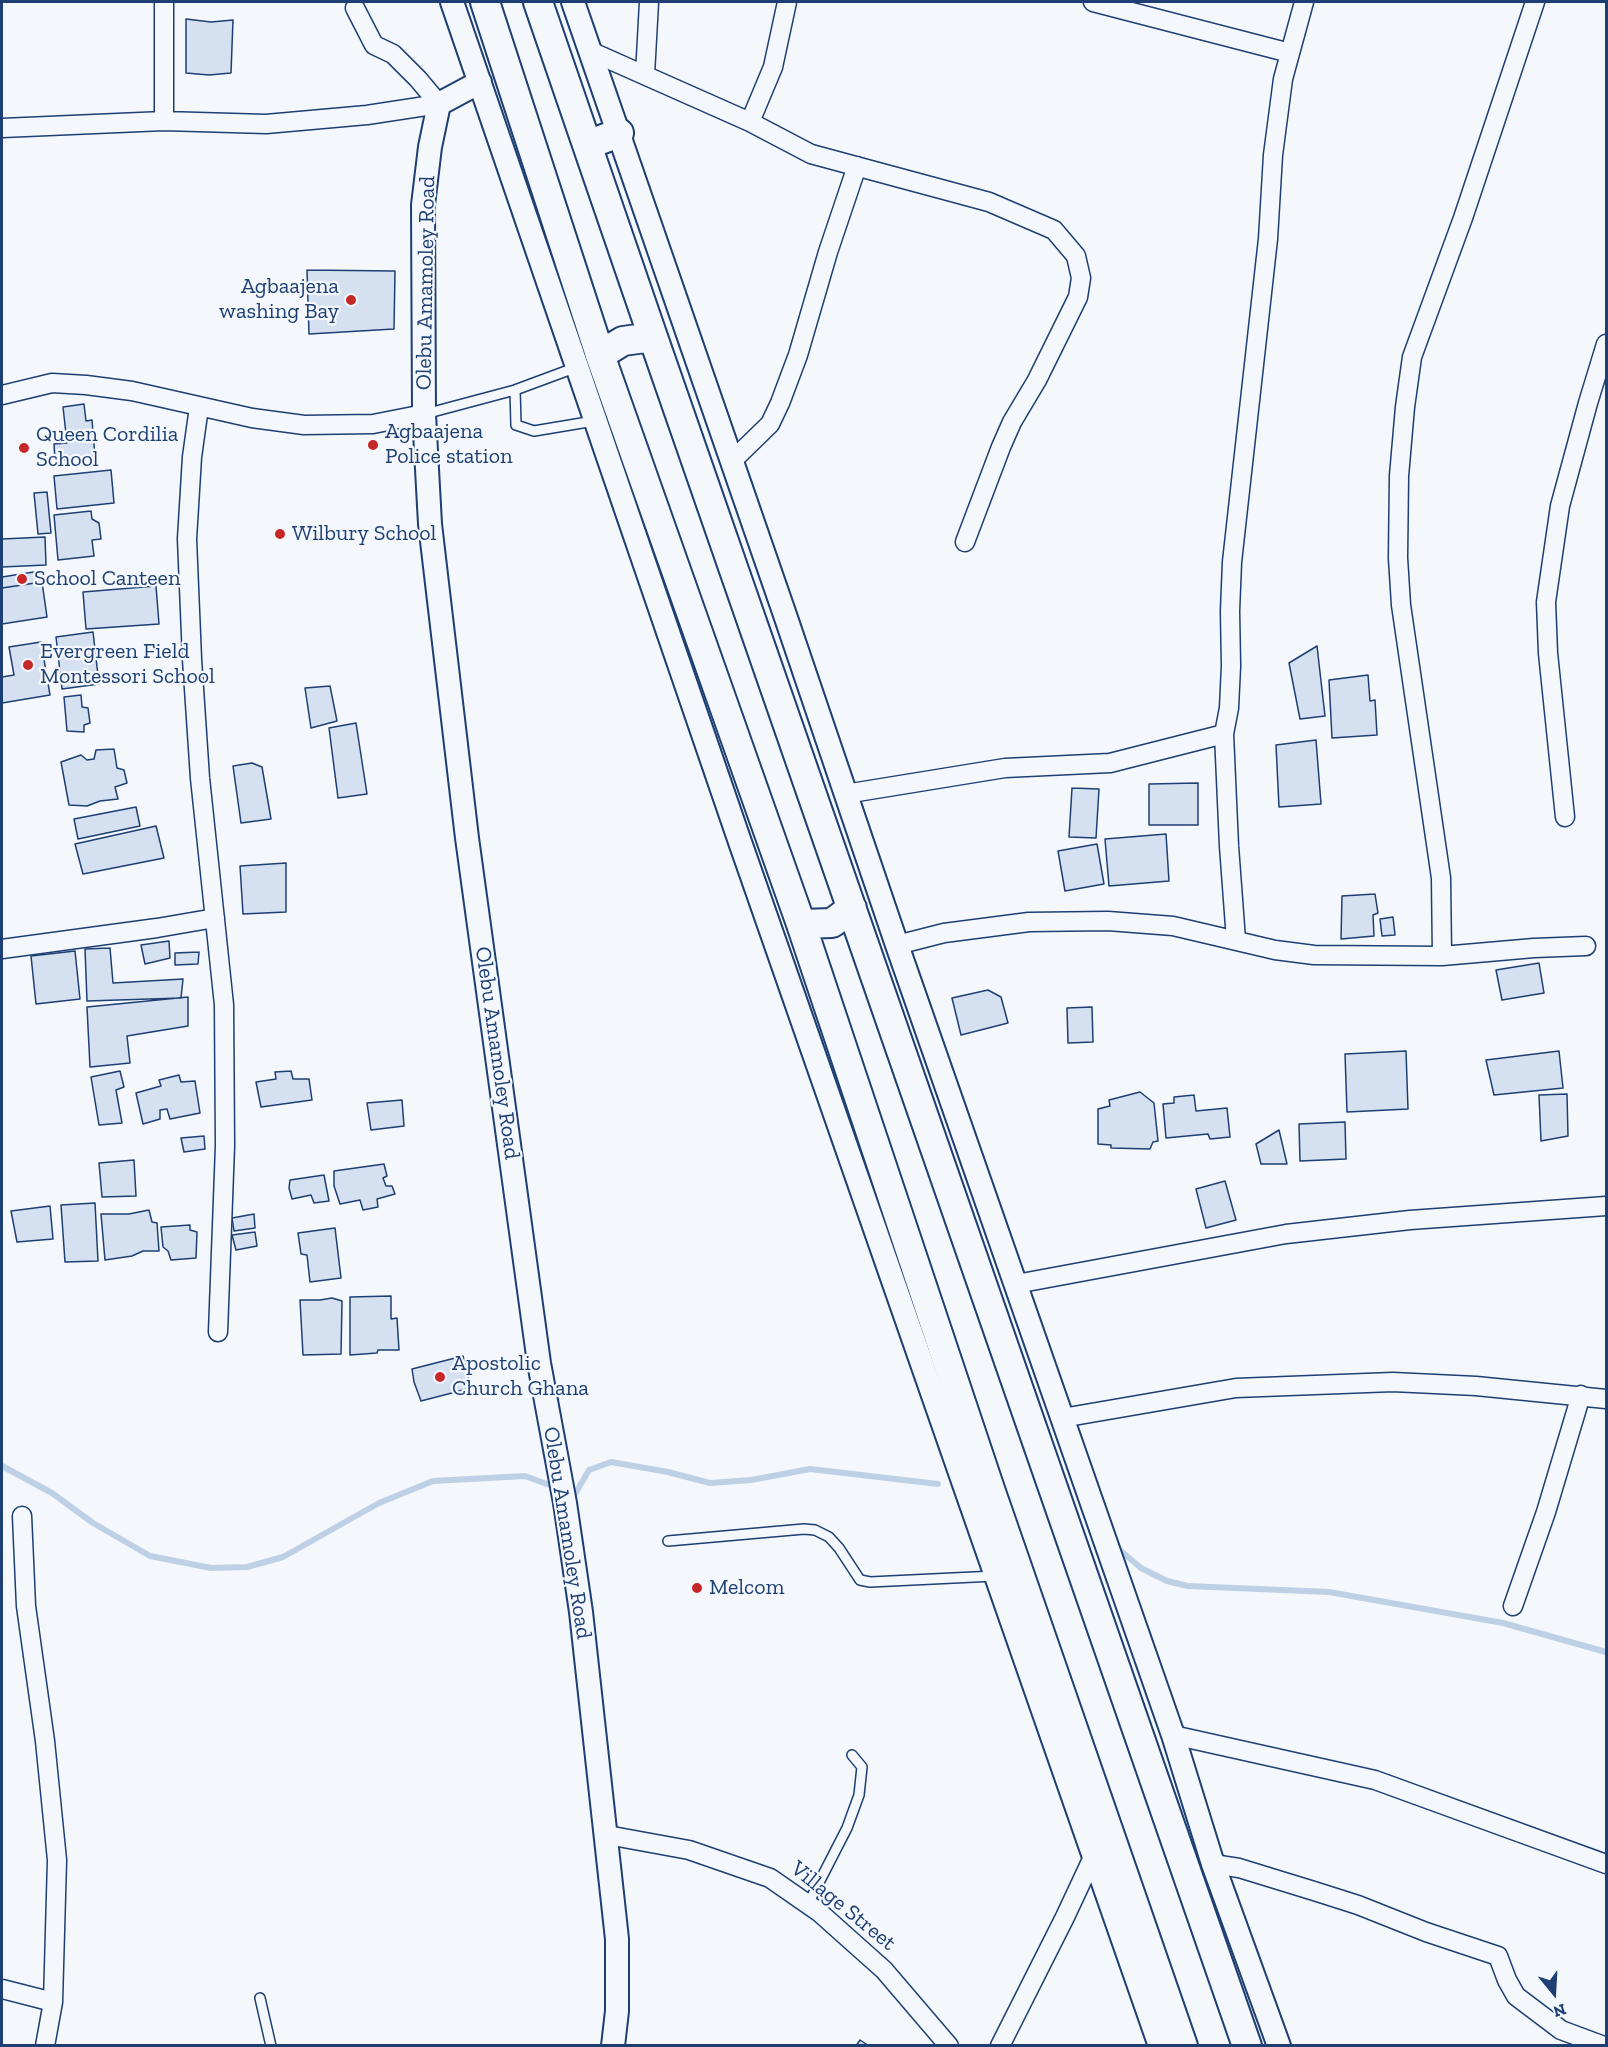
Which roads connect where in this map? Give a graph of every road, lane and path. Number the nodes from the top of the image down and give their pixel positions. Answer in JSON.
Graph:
{"nodes":[{"id":1,"x":164,"y":2,"type":"edge"},
{"id":2,"x":452,"y":2,"type":"edge"},
{"id":3,"x":485,"y":2,"type":"edge"},
{"id":4,"x":538,"y":2,"type":"edge"},
{"id":5,"x":573,"y":2,"type":"edge"},
{"id":6,"x":649,"y":2,"type":"edge"},
{"id":7,"x":787,"y":2,"type":"edge"},
{"id":8,"x":1094,"y":2,"type":"edge"},
{"id":9,"x":1304,"y":2,"type":"edge"},
{"id":10,"x":1535,"y":2,"type":"edge"},
{"id":11,"x":355,"y":8,"type":"dead end"},
{"id":12,"x":590,"y":51,"type":"junction"},
{"id":13,"x":1290,"y":53,"type":"junction"},
{"id":14,"x":645,"y":75,"type":"junction"},
{"id":15,"x":480,"y":82,"type":"junction"},
{"id":16,"x":438,"y":104,"type":"junction"},
{"id":17,"x":164,"y":121,"type":"junction"},
{"id":18,"x":750,"y":122,"type":"junction"},
{"id":19,"x":2,"y":128,"type":"edge"},
{"id":20,"x":619,"y":133,"type":"junction"},
{"id":21,"x":587,"y":145,"type":"junction"},
{"id":22,"x":857,"y":166,"type":"junction"},
{"id":23,"x":653,"y":337,"type":"junction"},
{"id":24,"x":1606,"y":344,"type":"edge"},
{"id":25,"x":589,"y":361,"type":"junction"},
{"id":26,"x":515,"y":390,"type":"junction"},
{"id":27,"x":2,"y":395,"type":"edge"},
{"id":28,"x":198,"y":407,"type":"junction"},
{"id":29,"x":424,"y":414,"type":"junction"},
{"id":30,"x":596,"y":421,"type":"junction"},
{"id":31,"x":731,"y":462,"type":"junction"},
{"id":32,"x":965,"y":542,"type":"dead end"},
{"id":33,"x":1224,"y":734,"type":"junction"},
{"id":34,"x":845,"y":794,"type":"junction"},
{"id":35,"x":1565,"y":817,"type":"dead end"},
{"id":36,"x":852,"y":909,"type":"junction"},
{"id":37,"x":215,"y":918,"type":"junction"},
{"id":38,"x":801,"y":924,"type":"junction"},
{"id":39,"x":1236,"y":940,"type":"junction"},
{"id":40,"x":897,"y":945,"type":"junction"},
{"id":41,"x":1586,"y":946,"type":"dead end"},
{"id":42,"x":2,"y":949,"type":"edge"},
{"id":43,"x":1442,"y":956,"type":"junction"},
{"id":44,"x":1606,"y":1206,"type":"edge"},
{"id":45,"x":1016,"y":1284,"type":"junction"},
{"id":46,"x":218,"y":1332,"type":"dead end"},
{"id":47,"x":1581,"y":1395,"type":"junction"},
{"id":48,"x":1606,"y":1399,"type":"edge"},
{"id":49,"x":1062,"y":1418,"type":"junction"},
{"id":50,"x":22,"y":1516,"type":"dead end"},
{"id":51,"x":668,"y":1540,"type":"dead end"},
{"id":52,"x":995,"y":1576,"type":"junction"},
{"id":53,"x":1513,"y":1606,"type":"dead end"},
{"id":54,"x":1173,"y":1735,"type":"junction"},
{"id":55,"x":852,"y":1755,"type":"dead end"},
{"id":56,"x":607,"y":1835,"type":"junction"},
{"id":57,"x":1094,"y":1855,"type":"junction"},
{"id":58,"x":1213,"y":1864,"type":"junction"},
{"id":59,"x":1606,"y":1864,"type":"edge"},
{"id":60,"x":807,"y":1904,"type":"junction"},
{"id":61,"x":2,"y":1989,"type":"edge"},
{"id":62,"x":260,"y":1998,"type":"dead end"},
{"id":63,"x":53,"y":2002,"type":"junction"},
{"id":64,"x":45,"y":2046,"type":"edge"},
{"id":65,"x":271,"y":2046,"type":"edge"},
{"id":66,"x":613,"y":2046,"type":"edge"},
{"id":67,"x":949,"y":2046,"type":"edge"},
{"id":68,"x":1000,"y":2046,"type":"edge"},
{"id":69,"x":1160,"y":2046,"type":"edge"},
{"id":70,"x":1183,"y":2046,"type":"edge"},
{"id":71,"x":1247,"y":2046,"type":"edge"},
{"id":72,"x":1279,"y":2046,"type":"edge"},
{"id":73,"x":1604,"y":2046,"type":"edge"}],
"edges":[{"from":1,"to":17,"type":"street"},
{"from":2,"to":15,"type":"street"},
{"from":3,"to":25,"type":"main road"},
{"from":4,"to":21,"type":"main road"},
{"from":5,"to":12,"type":"street"},
{"from":6,"to":14,"type":"street"},
{"from":7,"to":18,"type":"street"},
{"from":8,"to":13,"type":"street"},
{"from":9,"to":13,"type":"street"},
{"from":10,"to":43,"type":"street"},
{"from":11,"to":16,"type":"street"},
{"from":12,"to":14,"type":"street"},
{"from":12,"to":20,"type":"street"},
{"from":13,"to":33,"type":"street"},
{"from":14,"to":18,"type":"street"},
{"from":15,"to":16,"type":"street"},
{"from":15,"to":25,"type":"street"},
{"from":16,"to":17,"type":"street"},
{"from":16,"to":29,"type":"street","name":"Olebu Amamoley Road"},
{"from":17,"to":19,"type":"street"},
{"from":18,"to":22,"type":"street"},
{"from":20,"to":21,"type":"main road"},
{"from":20,"to":31,"type":"street"},
{"from":21,"to":23,"type":"main road"},
{"from":22,"to":31,"type":"street"},
{"from":22,"to":32,"type":"street"},
{"from":23,"to":25,"type":"main road"},
{"from":23,"to":36,"type":"main road"},
{"from":24,"to":35,"type":"street"},
{"from":25,"to":26,"type":"lane"},
{"from":25,"to":30,"type":"street"},
{"from":25,"to":38,"type":"main road"},
{"from":26,"to":29,"type":"lane"},
{"from":26,"to":30,"type":"lane"},
{"from":27,"to":28,"type":"street"},
{"from":28,"to":29,"type":"street"},
{"from":28,"to":37,"type":"street"},
{"from":29,"to":56,"type":"street","name":"Olebu Amamoley Road"},
{"from":30,"to":52,"type":"street"},
{"from":31,"to":34,"type":"street"},
{"from":33,"to":34,"type":"street"},
{"from":33,"to":39,"type":"street"},
{"from":34,"to":40,"type":"street"},
{"from":36,"to":38,"type":"main road"},
{"from":36,"to":71,"type":"main road"},
{"from":37,"to":42,"type":"street"},
{"from":37,"to":46,"type":"street"},
{"from":38,"to":70,"type":"main road"},
{"from":39,"to":40,"type":"street"},
{"from":39,"to":43,"type":"street"},
{"from":40,"to":45,"type":"street"},
{"from":41,"to":43,"type":"street"},
{"from":44,"to":45,"type":"street"},
{"from":45,"to":49,"type":"street"},
{"from":47,"to":48,"type":"street"},
{"from":47,"to":49,"type":"street"},
{"from":47,"to":53,"type":"street"},
{"from":49,"to":54,"type":"street"},
{"from":50,"to":63,"type":"street"},
{"from":51,"to":52,"type":"lane"},
{"from":52,"to":57,"type":"street"},
{"from":54,"to":58,"type":"street"},
{"from":54,"to":59,"type":"street"},
{"from":55,"to":60,"type":"lane"},
{"from":56,"to":60,"type":"street","name":"Village Street"},
{"from":56,"to":66,"type":"street","name":"Olebu Amamoley Road"},
{"from":57,"to":68,"type":"street"},
{"from":57,"to":69,"type":"street"},
{"from":58,"to":72,"type":"street"},
{"from":58,"to":73,"type":"street"},
{"from":60,"to":67,"type":"street","name":"Village Street"},
{"from":61,"to":63,"type":"street"},
{"from":62,"to":65,"type":"lane"},
{"from":63,"to":64,"type":"street"}]}
